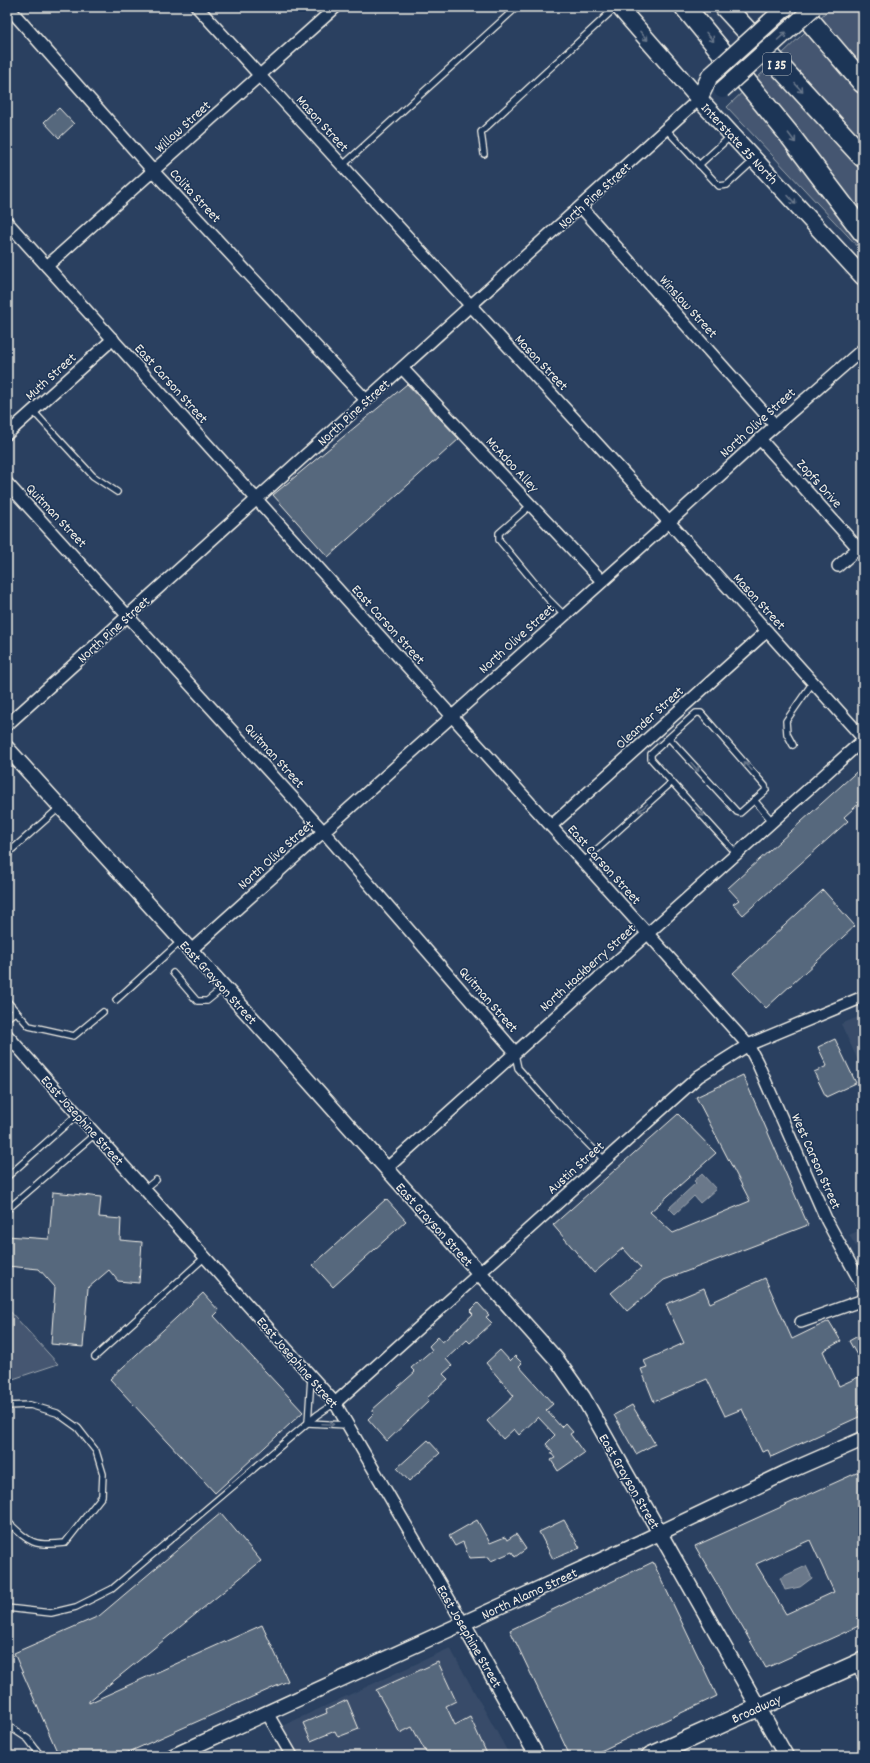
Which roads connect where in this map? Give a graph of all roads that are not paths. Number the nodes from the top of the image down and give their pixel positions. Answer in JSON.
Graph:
{"nodes":[{"id":1,"x":8,"y":7,"type":"edge"},
{"id":2,"x":197,"y":7,"type":"edge"},
{"id":3,"x":336,"y":7,"type":"edge"},
{"id":4,"x":517,"y":7,"type":"edge"},
{"id":5,"x":617,"y":7,"type":"edge"},
{"id":6,"x":685,"y":7,"type":"edge"},
{"id":7,"x":725,"y":7,"type":"edge"},
{"id":8,"x":786,"y":7,"type":"edge"},
{"id":9,"x":798,"y":7,"type":"edge"},
{"id":10,"x":806,"y":7,"type":"edge"},
{"id":11,"x":814,"y":7,"type":"edge"},
{"id":12,"x":863,"y":64,"type":"edge"},
{"id":13,"x":260,"y":76,"type":"junction"},
{"id":14,"x":863,"y":83,"type":"edge"},
{"id":15,"x":699,"y":99,"type":"junction"},
{"id":16,"x":829,"y":122,"type":"junction"},
{"id":17,"x":666,"y":130,"type":"junction"},
{"id":18,"x":732,"y":135,"type":"junction"},
{"id":19,"x":484,"y":154,"type":"dead end"},
{"id":20,"x":863,"y":157,"type":"edge"},
{"id":21,"x":755,"y":159,"type":"junction"},
{"id":22,"x":699,"y":165,"type":"junction"},
{"id":23,"x":342,"y":166,"type":"junction"},
{"id":24,"x":863,"y":166,"type":"edge"},
{"id":25,"x":154,"y":172,"type":"junction"},
{"id":26,"x":581,"y":206,"type":"junction"},
{"id":27,"x":7,"y":222,"type":"edge"},
{"id":28,"x":863,"y":232,"type":"edge"},
{"id":29,"x":47,"y":266,"type":"junction"},
{"id":30,"x":863,"y":277,"type":"edge"},
{"id":31,"x":470,"y":306,"type":"junction"},
{"id":32,"x":113,"y":339,"type":"junction"},
{"id":33,"x":863,"y":349,"type":"edge"},
{"id":34,"x":402,"y":368,"type":"junction"},
{"id":35,"x":366,"y":400,"type":"junction"},
{"id":36,"x":33,"y":411,"type":"junction"},
{"id":37,"x":775,"y":425,"type":"junction"},
{"id":38,"x":7,"y":434,"type":"edge"},
{"id":39,"x":760,"y":438,"type":"junction"},
{"id":40,"x":7,"y":482,"type":"edge"},
{"id":41,"x":117,"y":492,"type":"dead end"},
{"id":42,"x":257,"y":499,"type":"junction"},
{"id":43,"x":530,"y":505,"type":"junction"},
{"id":44,"x":669,"y":522,"type":"junction"},
{"id":45,"x":861,"y":546,"type":"edge"},
{"id":46,"x":838,"y":566,"type":"dead end"},
{"id":47,"x":602,"y":581,"type":"junction"},
{"id":48,"x":129,"y":615,"type":"junction"},
{"id":49,"x":564,"y":615,"type":"junction"},
{"id":50,"x":767,"y":631,"type":"junction"},
{"id":51,"x":812,"y":682,"type":"junction"},
{"id":52,"x":452,"y":716,"type":"junction"},
{"id":53,"x":7,"y":725,"type":"edge"},
{"id":54,"x":669,"y":738,"type":"junction"},
{"id":55,"x":863,"y":739,"type":"edge"},
{"id":56,"x":793,"y":745,"type":"dead end"},
{"id":57,"x":7,"y":748,"type":"edge"},
{"id":58,"x":672,"y":782,"type":"junction"},
{"id":59,"x":754,"y":800,"type":"junction"},
{"id":60,"x":60,"y":806,"type":"junction"},
{"id":61,"x":772,"y":821,"type":"junction"},
{"id":62,"x":551,"y":826,"type":"junction"},
{"id":63,"x":323,"y":831,"type":"junction"},
{"id":64,"x":736,"y":853,"type":"junction"},
{"id":65,"x":7,"y":854,"type":"edge"},
{"id":66,"x":583,"y":862,"type":"junction"},
{"id":67,"x":647,"y":933,"type":"junction"},
{"id":68,"x":186,"y":946,"type":"junction"},
{"id":69,"x":173,"y":973,"type":"dead end"},
{"id":70,"x":224,"y":987,"type":"junction"},
{"id":71,"x":863,"y":998,"type":"edge"},
{"id":72,"x":116,"y":1000,"type":"dead end"},
{"id":73,"x":7,"y":1001,"type":"edge"},
{"id":74,"x":16,"y":1011,"type":"junction"},
{"id":75,"x":103,"y":1012,"type":"dead end"},
{"id":76,"x":7,"y":1018,"type":"edge"},
{"id":77,"x":7,"y":1035,"type":"edge"},
{"id":78,"x":748,"y":1045,"type":"junction"},
{"id":79,"x":515,"y":1052,"type":"junction"},
{"id":80,"x":78,"y":1114,"type":"junction"},
{"id":81,"x":95,"y":1134,"type":"junction"},
{"id":82,"x":605,"y":1161,"type":"junction"},
{"id":83,"x":386,"y":1169,"type":"junction"},
{"id":84,"x":7,"y":1177,"type":"edge"},
{"id":85,"x":156,"y":1180,"type":"dead end"},
{"id":86,"x":145,"y":1189,"type":"junction"},
{"id":87,"x":8,"y":1209,"type":"dead end"},
{"id":88,"x":205,"y":1257,"type":"junction"},
{"id":89,"x":479,"y":1272,"type":"junction"},
{"id":90,"x":863,"y":1287,"type":"edge"},
{"id":91,"x":863,"y":1300,"type":"edge"},
{"id":92,"x":801,"y":1322,"type":"dead end"},
{"id":93,"x":95,"y":1357,"type":"dead end"},
{"id":94,"x":311,"y":1375,"type":"junction"},
{"id":95,"x":335,"y":1403,"type":"junction"},
{"id":96,"x":7,"y":1406,"type":"edge"},
{"id":97,"x":308,"y":1423,"type":"junction"},
{"id":98,"x":347,"y":1424,"type":"junction"},
{"id":99,"x":863,"y":1439,"type":"edge"},
{"id":100,"x":7,"y":1521,"type":"edge"},
{"id":101,"x":660,"y":1533,"type":"junction"},
{"id":102,"x":7,"y":1608,"type":"edge"},
{"id":103,"x":463,"y":1623,"type":"junction"},
{"id":104,"x":858,"y":1663,"type":"edge"},
{"id":105,"x":863,"y":1682,"type":"edge"},
{"id":106,"x":758,"y":1707,"type":"junction"},
{"id":107,"x":267,"y":1713,"type":"junction"},
{"id":108,"x":7,"y":1725,"type":"edge"},
{"id":109,"x":41,"y":1756,"type":"edge"},
{"id":110,"x":173,"y":1756,"type":"edge"},
{"id":111,"x":292,"y":1756,"type":"edge"},
{"id":112,"x":537,"y":1756,"type":"edge"},
{"id":113,"x":650,"y":1756,"type":"edge"},
{"id":114,"x":786,"y":1756,"type":"edge"}],
"edges":[{"from":1,"to":25,"type":"street","name":"Colita Street"},
{"from":2,"to":13,"type":"street","name":"Mason Street"},
{"from":3,"to":13,"type":"street","name":"Willow Street"},
{"from":4,"to":23,"type":"lane"},
{"from":5,"to":15,"type":"main road","name":"Interstate 35 North","one_way":true},
{"from":5,"to":19,"type":"lane"},
{"from":6,"to":28,"type":"highway","one_way":true},
{"from":7,"to":16,"type":"highway","number":"I 35","one_way":true},
{"from":8,"to":15,"type":"main road","name":"North Pine Street","bridge":true},
{"from":9,"to":14,"type":"highway"},
{"from":10,"to":12,"type":"highway"},
{"from":15,"to":11,"type":"main road","name":"North Pine Street","one_way":true,"bridge":true},
{"from":13,"to":23,"type":"street","name":"Mason Street"},
{"from":13,"to":25,"type":"street","name":"Willow Street"},
{"from":15,"to":17,"type":"street","name":"North Pine Street"},
{"from":15,"to":18,"type":"main road","name":"Interstate 35 North"},
{"from":16,"to":20,"type":"highway","number":"I 35"},
{"from":16,"to":24,"type":"highway"},
{"from":17,"to":22,"type":"lane"},
{"from":17,"to":26,"type":"street","name":"North Pine Street"},
{"from":18,"to":21,"type":"main road","name":"Interstate 35 North"},
{"from":18,"to":22,"type":"lane"},
{"from":21,"to":22,"type":"lane"},
{"from":21,"to":30,"type":"main road","name":"Interstate 35 North","one_way":true},
{"from":23,"to":31,"type":"street","name":"Mason Street"},
{"from":25,"to":29,"type":"street","name":"Willow Street"},
{"from":25,"to":35,"type":"street","name":"Colita Street"},
{"from":26,"to":31,"type":"street","name":"North Pine Street"},
{"from":26,"to":37,"type":"street","name":"Winslow Street"},
{"from":27,"to":29,"type":"street","name":"East Carson Street"},
{"from":29,"to":32,"type":"street","name":"East Carson Street"},
{"from":31,"to":34,"type":"street","name":"North Pine Street"},
{"from":31,"to":44,"type":"street","name":"Mason Street"},
{"from":32,"to":36,"type":"street","name":"Muth Street"},
{"from":32,"to":42,"type":"street","name":"East Carson Street"},
{"from":33,"to":37,"type":"street","name":"North Olive Street"},
{"from":34,"to":35,"type":"street","name":"North Pine Street"},
{"from":34,"to":43,"type":"street","name":"McAdoo Alley"},
{"from":35,"to":42,"type":"street","name":"North Pine Street"},
{"from":36,"to":38,"type":"street","name":"Muth Street"},
{"from":36,"to":41,"type":"lane"},
{"from":37,"to":39,"type":"street","name":"North Olive Street"},
{"from":39,"to":44,"type":"street","name":"North Olive Street"},
{"from":39,"to":45,"type":"street","name":"Zopfs Drive"},
{"from":40,"to":48,"type":"street","name":"Quitman Street"},
{"from":42,"to":48,"type":"street","name":"North Pine Street"},
{"from":42,"to":52,"type":"street","name":"East Carson Street"},
{"from":43,"to":47,"type":"street","name":"McAdoo Alley"},
{"from":43,"to":49,"type":"lane"},
{"from":44,"to":47,"type":"street","name":"North Olive Street"},
{"from":44,"to":50,"type":"street","name":"Mason Street"},
{"from":45,"to":46,"type":"street"},
{"from":47,"to":49,"type":"street","name":"North Olive Street"},
{"from":48,"to":53,"type":"street","name":"North Pine Street"},
{"from":48,"to":63,"type":"street","name":"Quitman Street"},
{"from":49,"to":52,"type":"street","name":"North Olive Street"},
{"from":50,"to":51,"type":"street","name":"Mason Street"},
{"from":50,"to":62,"type":"street","name":"Oleander Street"},
{"from":51,"to":55,"type":"street","name":"Mason Street"},
{"from":51,"to":56,"type":"lane"},
{"from":52,"to":62,"type":"street","name":"East Carson Street"},
{"from":52,"to":63,"type":"street","name":"North Olive Street"},
{"from":54,"to":58,"type":"lane"},
{"from":54,"to":59,"type":"lane","one_way":true},
{"from":59,"to":54,"type":"lane","one_way":true},
{"from":55,"to":61,"type":"street","name":"North Hackberry Street"},
{"from":57,"to":60,"type":"street","name":"East Grayson Street"},
{"from":58,"to":64,"type":"lane","one_way":true},
{"from":58,"to":66,"type":"lane","one_way":true},
{"from":59,"to":61,"type":"lane"},
{"from":60,"to":65,"type":"lane"},
{"from":60,"to":68,"type":"street","name":"East Grayson Street"},
{"from":61,"to":64,"type":"street","name":"North Hackberry Street"},
{"from":62,"to":66,"type":"street","name":"East Carson Street"},
{"from":63,"to":68,"type":"street","name":"North Olive Street"},
{"from":63,"to":79,"type":"street","name":"Quitman Street"},
{"from":64,"to":67,"type":"street","name":"North Hackberry Street"},
{"from":66,"to":67,"type":"street","name":"East Carson Street"},
{"from":67,"to":78,"type":"street","name":"East Carson Street"},
{"from":67,"to":79,"type":"street","name":"North Hackberry Street"},
{"from":68,"to":70,"type":"street","name":"East Grayson Street"},
{"from":68,"to":72,"type":"lane"},
{"from":69,"to":70,"type":"lane"},
{"from":70,"to":83,"type":"street","name":"East Grayson Street"},
{"from":71,"to":78,"type":"street","name":"Austin Street"},
{"from":73,"to":74,"type":"lane"},
{"from":74,"to":75,"type":"lane"},
{"from":74,"to":76,"type":"lane"},
{"from":77,"to":80,"type":"street","name":"East Josephine Street"},
{"from":78,"to":82,"type":"street","name":"Austin Street"},
{"from":78,"to":90,"type":"street","name":"West Carson Street"},
{"from":79,"to":82,"type":"lane"},
{"from":79,"to":83,"type":"street","name":"North Hackberry Street"},
{"from":80,"to":81,"type":"street","name":"East Josephine Street"},
{"from":80,"to":84,"type":"lane"},
{"from":81,"to":86,"type":"street","name":"East Josephine Street"},
{"from":81,"to":87,"type":"lane"},
{"from":82,"to":89,"type":"street","name":"Austin Street"},
{"from":83,"to":89,"type":"street","name":"East Grayson Street"},
{"from":85,"to":86,"type":"lane"},
{"from":86,"to":88,"type":"street","name":"East Josephine Street"},
{"from":88,"to":93,"type":"lane"},
{"from":88,"to":94,"type":"street","name":"East Josephine Street"},
{"from":89,"to":95,"type":"street","name":"Austin Street"},
{"from":89,"to":101,"type":"street","name":"East Grayson Street"},
{"from":91,"to":92,"type":"street"},
{"from":94,"to":95,"type":"street","name":"East Josephine Street"},
{"from":94,"to":97,"type":"lane"},
{"from":95,"to":97,"type":"lane"},
{"from":95,"to":98,"type":"street","name":"East Josephine Street"},
{"from":96,"to":100,"type":"lane"},
{"from":97,"to":98,"type":"lane","one_way":true},
{"from":97,"to":102,"type":"lane"},
{"from":98,"to":103,"type":"street","name":"East Josephine Street"},
{"from":99,"to":101,"type":"street","name":"North Alamo Street"},
{"from":101,"to":103,"type":"street","name":"North Alamo Street"},
{"from":101,"to":106,"type":"street","name":"East Grayson Street"},
{"from":103,"to":107,"type":"street","name":"North Alamo Street"},
{"from":103,"to":112,"type":"street","name":"East Josephine Street"},
{"from":104,"to":105,"type":"lane"},
{"from":104,"to":106,"type":"main road","name":"Broadway"},
{"from":106,"to":113,"type":"main road","name":"Broadway"},
{"from":106,"to":114,"type":"street","name":"East Grayson Street"},
{"from":107,"to":110,"type":"street","name":"North Alamo Street"},
{"from":107,"to":111,"type":"street"},
{"from":108,"to":109,"type":"lane"}]}
